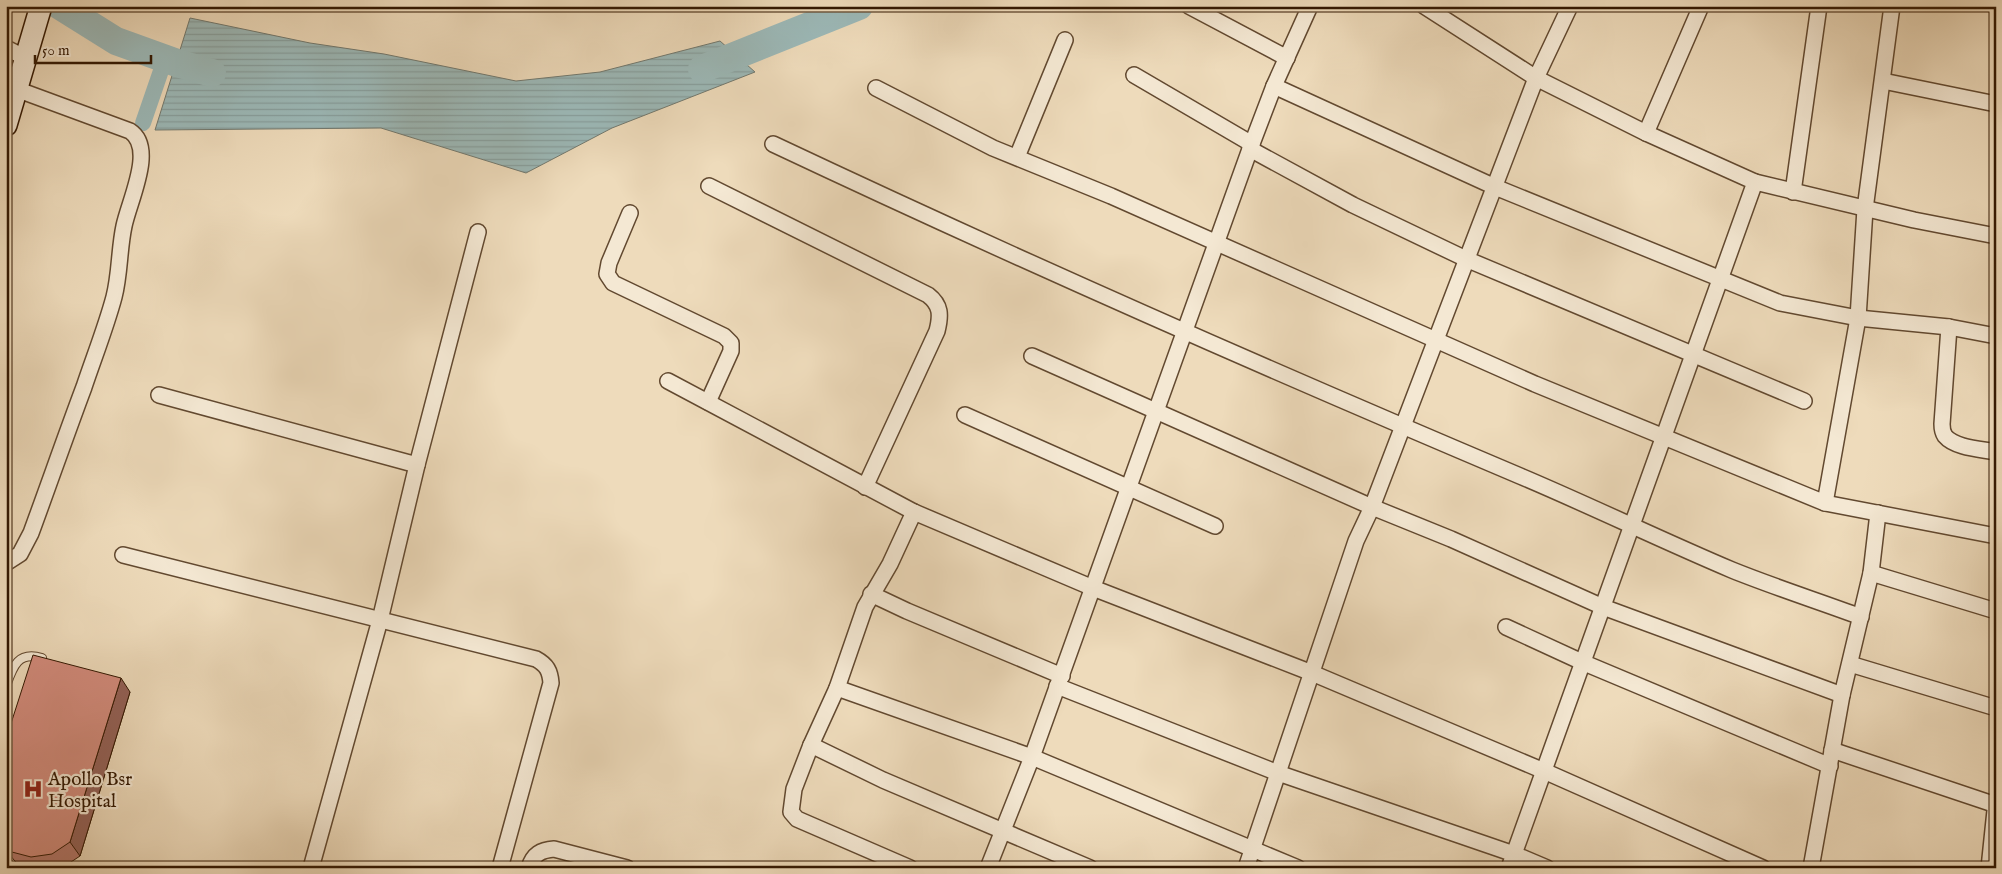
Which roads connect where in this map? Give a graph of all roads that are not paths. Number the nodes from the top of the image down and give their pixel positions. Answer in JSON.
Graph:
{"nodes":[{"id":1,"x":41,"y":6,"type":"edge"},
{"id":2,"x":1189,"y":6,"type":"edge"},
{"id":3,"x":1310,"y":6,"type":"edge"},
{"id":4,"x":1570,"y":6,"type":"edge"},
{"id":5,"x":1700,"y":6,"type":"edge"},
{"id":6,"x":1819,"y":6,"type":"edge"},
{"id":7,"x":1892,"y":6,"type":"edge"},
{"id":8,"x":1434,"y":9,"type":"edge"},
{"id":9,"x":1065,"y":40,"type":"dead end"},
{"id":10,"x":6,"y":48,"type":"edge"},
{"id":11,"x":26,"y":58,"type":"junction"},
{"id":12,"x":1287,"y":58,"type":"junction"},
{"id":13,"x":1134,"y":74,"type":"dead end"},
{"id":14,"x":1536,"y":78,"type":"junction"},
{"id":15,"x":1883,"y":81,"type":"junction"},
{"id":16,"x":1274,"y":86,"type":"junction"},
{"id":17,"x":876,"y":88,"type":"dead end"},
{"id":18,"x":12,"y":94,"type":"edge"},
{"id":19,"x":1996,"y":104,"type":"edge"},
{"id":20,"x":6,"y":125,"type":"edge"},
{"id":21,"x":1646,"y":133,"type":"junction"},
{"id":22,"x":773,"y":144,"type":"dead end"},
{"id":23,"x":1251,"y":146,"type":"junction"},
{"id":24,"x":1017,"y":157,"type":"junction"},
{"id":25,"x":1755,"y":182,"type":"junction"},
{"id":26,"x":709,"y":186,"type":"dead end"},
{"id":27,"x":1494,"y":186,"type":"junction"},
{"id":28,"x":1793,"y":192,"type":"junction"},
{"id":29,"x":1865,"y":209,"type":"junction"},
{"id":30,"x":630,"y":213,"type":"dead end"},
{"id":31,"x":478,"y":232,"type":"dead end"},
{"id":32,"x":1996,"y":236,"type":"edge"},
{"id":33,"x":1216,"y":244,"type":"junction"},
{"id":34,"x":1466,"y":259,"type":"junction"},
{"id":35,"x":1719,"y":280,"type":"junction"},
{"id":36,"x":1858,"y":318,"type":"junction"},
{"id":37,"x":1949,"y":327,"type":"junction"},
{"id":38,"x":1184,"y":331,"type":"junction"},
{"id":39,"x":1996,"y":336,"type":"edge"},
{"id":40,"x":1436,"y":339,"type":"junction"},
{"id":41,"x":1694,"y":354,"type":"junction"},
{"id":42,"x":1032,"y":356,"type":"dead end"},
{"id":43,"x":668,"y":381,"type":"dead end"},
{"id":44,"x":160,"y":395,"type":"dead end"},
{"id":45,"x":1804,"y":401,"type":"dead end"},
{"id":46,"x":708,"y":402,"type":"junction"},
{"id":47,"x":1156,"y":410,"type":"junction"},
{"id":48,"x":964,"y":415,"type":"dead end"},
{"id":49,"x":1403,"y":427,"type":"junction"},
{"id":50,"x":1663,"y":437,"type":"junction"},
{"id":51,"x":1996,"y":452,"type":"edge"},
{"id":52,"x":417,"y":465,"type":"junction"},
{"id":53,"x":865,"y":487,"type":"junction"},
{"id":54,"x":1127,"y":488,"type":"junction"},
{"id":55,"x":1825,"y":503,"type":"junction"},
{"id":56,"x":1372,"y":507,"type":"junction"},
{"id":57,"x":914,"y":512,"type":"junction"},
{"id":58,"x":1878,"y":513,"type":"junction"},
{"id":59,"x":1216,"y":526,"type":"dead end"},
{"id":60,"x":1632,"y":526,"type":"junction"},
{"id":61,"x":1996,"y":536,"type":"edge"},
{"id":62,"x":123,"y":555,"type":"dead end"},
{"id":63,"x":6,"y":563,"type":"edge"},
{"id":64,"x":1871,"y":572,"type":"junction"},
{"id":65,"x":1093,"y":588,"type":"junction"},
{"id":66,"x":871,"y":594,"type":"junction"},
{"id":67,"x":1604,"y":608,"type":"junction"},
{"id":68,"x":1996,"y":611,"type":"edge"},
{"id":69,"x":1861,"y":617,"type":"junction"},
{"id":70,"x":380,"y":620,"type":"junction"},
{"id":71,"x":1506,"y":627,"type":"dead end"},
{"id":72,"x":53,"y":662,"type":"edge"},
{"id":73,"x":1582,"y":662,"type":"junction"},
{"id":74,"x":1850,"y":664,"type":"junction"},
{"id":75,"x":1312,"y":673,"type":"junction"},
{"id":76,"x":1060,"y":681,"type":"junction"},
{"id":77,"x":6,"y":686,"type":"edge"},
{"id":78,"x":837,"y":688,"type":"junction"},
{"id":79,"x":1842,"y":695,"type":"junction"},
{"id":80,"x":1996,"y":708,"type":"edge"},
{"id":81,"x":811,"y":746,"type":"junction"},
{"id":82,"x":1832,"y":750,"type":"junction"},
{"id":83,"x":1032,"y":757,"type":"junction"},
{"id":84,"x":1830,"y":766,"type":"junction"},
{"id":85,"x":1544,"y":771,"type":"junction"},
{"id":86,"x":1278,"y":773,"type":"junction"},
{"id":87,"x":1996,"y":800,"type":"edge"},
{"id":88,"x":1996,"y":805,"type":"edge"},
{"id":89,"x":1002,"y":831,"type":"junction"},
{"id":90,"x":1253,"y":849,"type":"junction"},
{"id":91,"x":1512,"y":861,"type":"edge"},
{"id":92,"x":311,"y":868,"type":"edge"},
{"id":93,"x":500,"y":868,"type":"edge"},
{"id":94,"x":528,"y":868,"type":"edge"},
{"id":95,"x":627,"y":868,"type":"edge"},
{"id":96,"x":910,"y":868,"type":"edge"},
{"id":97,"x":988,"y":868,"type":"edge"},
{"id":98,"x":1090,"y":868,"type":"edge"},
{"id":99,"x":1246,"y":868,"type":"edge"},
{"id":100,"x":1298,"y":868,"type":"edge"},
{"id":101,"x":1547,"y":868,"type":"edge"},
{"id":102,"x":1763,"y":868,"type":"edge"},
{"id":103,"x":1811,"y":868,"type":"edge"},
{"id":104,"x":1989,"y":868,"type":"edge"}],
"edges":[{"from":1,"to":11,"type":"main road"},
{"from":2,"to":12,"type":"street"},
{"from":3,"to":12,"type":"street"},
{"from":4,"to":14,"type":"street"},
{"from":5,"to":21,"type":"street"},
{"from":6,"to":28,"type":"street"},
{"from":7,"to":15,"type":"street"},
{"from":8,"to":14,"type":"street"},
{"from":9,"to":24,"type":"street"},
{"from":10,"to":11,"type":"street"},
{"from":11,"to":18,"type":"main road"},
{"from":12,"to":16,"type":"street"},
{"from":13,"to":23,"type":"street"},
{"from":14,"to":21,"type":"street"},
{"from":14,"to":27,"type":"street"},
{"from":15,"to":19,"type":"street"},
{"from":15,"to":29,"type":"street"},
{"from":16,"to":23,"type":"street"},
{"from":16,"to":27,"type":"street"},
{"from":17,"to":24,"type":"street"},
{"from":18,"to":20,"type":"main road"},
{"from":18,"to":63,"type":"street"},
{"from":21,"to":25,"type":"street"},
{"from":22,"to":38,"type":"street"},
{"from":23,"to":33,"type":"street"},
{"from":23,"to":34,"type":"street"},
{"from":24,"to":33,"type":"street"},
{"from":25,"to":28,"type":"street"},
{"from":25,"to":35,"type":"street"},
{"from":26,"to":53,"type":"street"},
{"from":27,"to":34,"type":"street"},
{"from":27,"to":35,"type":"street"},
{"from":28,"to":29,"type":"street"},
{"from":29,"to":32,"type":"street"},
{"from":29,"to":36,"type":"street"},
{"from":30,"to":46,"type":"street"},
{"from":31,"to":52,"type":"street"},
{"from":33,"to":38,"type":"street"},
{"from":33,"to":40,"type":"street"},
{"from":34,"to":40,"type":"street"},
{"from":34,"to":41,"type":"street"},
{"from":35,"to":36,"type":"street"},
{"from":35,"to":41,"type":"street"},
{"from":36,"to":37,"type":"street"},
{"from":36,"to":55,"type":"street"},
{"from":37,"to":39,"type":"street"},
{"from":37,"to":51,"type":"street"},
{"from":38,"to":47,"type":"street"},
{"from":38,"to":49,"type":"street"},
{"from":40,"to":49,"type":"street"},
{"from":40,"to":50,"type":"street"},
{"from":41,"to":45,"type":"street"},
{"from":41,"to":50,"type":"street"},
{"from":42,"to":47,"type":"street"},
{"from":43,"to":46,"type":"street"},
{"from":44,"to":52,"type":"street"},
{"from":46,"to":53,"type":"street"},
{"from":47,"to":54,"type":"street"},
{"from":47,"to":56,"type":"street"},
{"from":48,"to":54,"type":"street"},
{"from":49,"to":56,"type":"street"},
{"from":49,"to":60,"type":"street"},
{"from":50,"to":55,"type":"street"},
{"from":50,"to":60,"type":"street"},
{"from":52,"to":70,"type":"street"},
{"from":53,"to":57,"type":"street"},
{"from":54,"to":59,"type":"street"},
{"from":54,"to":65,"type":"street"},
{"from":55,"to":58,"type":"street"},
{"from":56,"to":67,"type":"street"},
{"from":56,"to":75,"type":"street"},
{"from":57,"to":65,"type":"street"},
{"from":57,"to":66,"type":"street"},
{"from":58,"to":61,"type":"street"},
{"from":58,"to":64,"type":"street"},
{"from":60,"to":67,"type":"street"},
{"from":60,"to":69,"type":"street"},
{"from":62,"to":70,"type":"street"},
{"from":64,"to":68,"type":"street"},
{"from":64,"to":69,"type":"street"},
{"from":65,"to":75,"type":"street"},
{"from":65,"to":76,"type":"street"},
{"from":66,"to":76,"type":"street"},
{"from":66,"to":78,"type":"street"},
{"from":67,"to":73,"type":"street"},
{"from":67,"to":79,"type":"street"},
{"from":69,"to":74,"type":"street"},
{"from":70,"to":92,"type":"street"},
{"from":70,"to":93,"type":"street"},
{"from":71,"to":73,"type":"street"},
{"from":72,"to":77,"type":"lane"},
{"from":73,"to":84,"type":"street"},
{"from":73,"to":85,"type":"street"},
{"from":74,"to":79,"type":"street"},
{"from":74,"to":80,"type":"street"},
{"from":75,"to":85,"type":"street"},
{"from":75,"to":86,"type":"street"},
{"from":76,"to":83,"type":"street"},
{"from":76,"to":86,"type":"street"},
{"from":78,"to":81,"type":"street"},
{"from":78,"to":83,"type":"street"},
{"from":79,"to":82,"type":"street"},
{"from":81,"to":89,"type":"street"},
{"from":81,"to":96,"type":"street"},
{"from":82,"to":84,"type":"street"},
{"from":82,"to":88,"type":"street"},
{"from":83,"to":89,"type":"street"},
{"from":83,"to":90,"type":"street"},
{"from":84,"to":103,"type":"street"},
{"from":85,"to":91,"type":"street"},
{"from":85,"to":102,"type":"street"},
{"from":86,"to":90,"type":"street"},
{"from":86,"to":91,"type":"street"},
{"from":87,"to":88,"type":"street"},
{"from":88,"to":104,"type":"street"},
{"from":89,"to":97,"type":"street"},
{"from":89,"to":98,"type":"street"},
{"from":90,"to":99,"type":"street"},
{"from":90,"to":100,"type":"street"},
{"from":91,"to":101,"type":"street"},
{"from":94,"to":95,"type":"street"}]}
